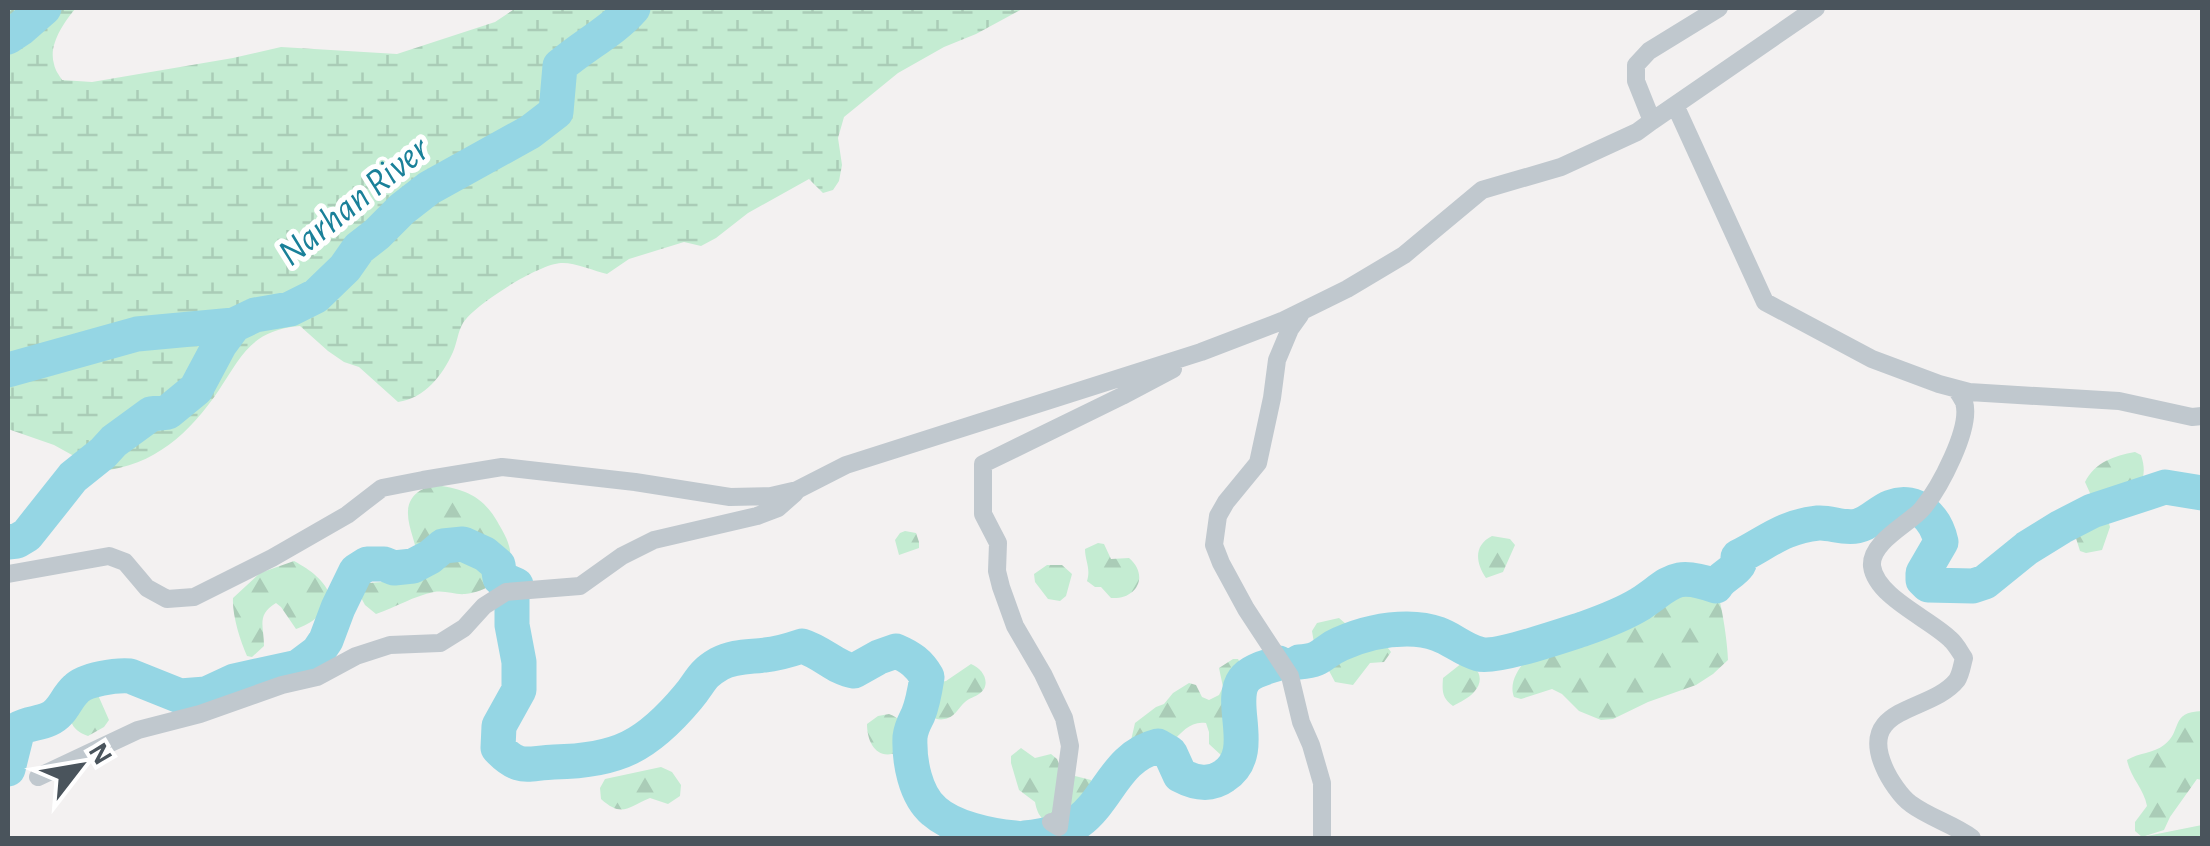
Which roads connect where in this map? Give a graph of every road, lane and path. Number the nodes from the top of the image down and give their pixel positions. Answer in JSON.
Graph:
{"nodes":[{"id":1,"x":1719,"y":8,"type":"edge"},
{"id":2,"x":1816,"y":8,"type":"edge"},
{"id":3,"x":1675,"y":106,"type":"junction"},
{"id":4,"x":1652,"y":121,"type":"junction"},
{"id":5,"x":1304,"y":310,"type":"junction"},
{"id":6,"x":1201,"y":352,"type":"junction"},
{"id":7,"x":1956,"y":389,"type":"junction"},
{"id":8,"x":2202,"y":416,"type":"edge"},
{"id":9,"x":798,"y":490,"type":"junction"},
{"id":10,"x":8,"y":574,"type":"edge"},
{"id":11,"x":38,"y":777,"type":"dead end"},
{"id":12,"x":1051,"y":822,"type":"dead end"},
{"id":13,"x":1322,"y":838,"type":"edge"},
{"id":14,"x":1972,"y":838,"type":"edge"}],
"edges":[{"from":1,"to":4,"type":"street"},
{"from":2,"to":3,"type":"street"},
{"from":3,"to":4,"type":"street"},
{"from":3,"to":7,"type":"street"},
{"from":4,"to":5,"type":"street"},
{"from":5,"to":6,"type":"street"},
{"from":5,"to":13,"type":"street"},
{"from":6,"to":9,"type":"street"},
{"from":6,"to":12,"type":"street"},
{"from":7,"to":8,"type":"street"},
{"from":7,"to":14,"type":"street"},
{"from":9,"to":10,"type":"street"},
{"from":9,"to":11,"type":"street"}]}
